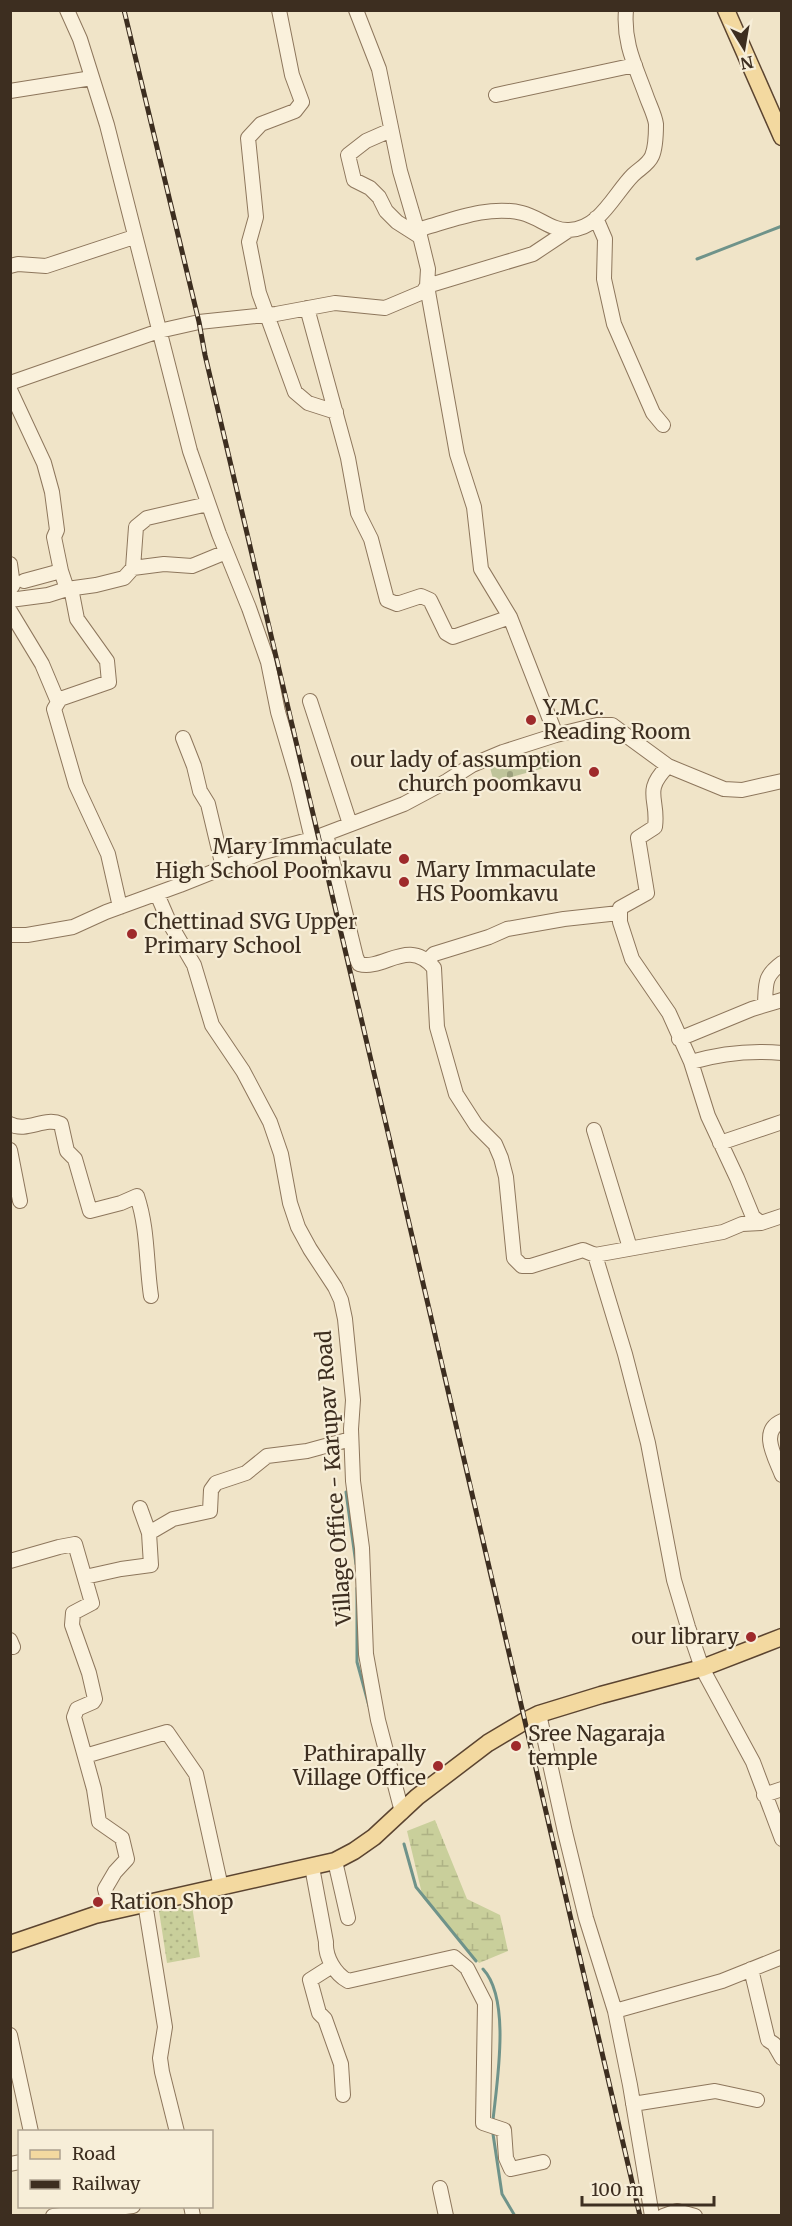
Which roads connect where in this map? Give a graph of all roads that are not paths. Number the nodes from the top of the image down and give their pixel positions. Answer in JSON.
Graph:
{"nodes":[{"id":1,"x":67,"y":10,"type":"edge"},
{"id":2,"x":279,"y":10,"type":"edge"},
{"id":3,"x":356,"y":10,"type":"edge"},
{"id":4,"x":626,"y":10,"type":"edge"},
{"id":5,"x":726,"y":10,"type":"edge"},
{"id":6,"x":635,"y":65,"type":"junction"},
{"id":7,"x":92,"y":78,"type":"junction"},
{"id":8,"x":10,"y":91,"type":"edge"},
{"id":9,"x":496,"y":95,"type":"dead end"},
{"id":10,"x":778,"y":118,"type":"edge"},
{"id":11,"x":391,"y":130,"type":"junction"},
{"id":12,"x":782,"y":137,"type":"edge"},
{"id":13,"x":596,"y":218,"type":"junction"},
{"id":14,"x":569,"y":231,"type":"junction"},
{"id":15,"x":419,"y":236,"type":"junction"},
{"id":16,"x":134,"y":237,"type":"junction"},
{"id":17,"x":10,"y":266,"type":"edge"},
{"id":18,"x":427,"y":286,"type":"junction"},
{"id":19,"x":307,"y":308,"type":"junction"},
{"id":20,"x":267,"y":315,"type":"junction"},
{"id":21,"x":159,"y":331,"type":"junction"},
{"id":22,"x":10,"y":383,"type":"edge"},
{"id":23,"x":10,"y":390,"type":"edge"},
{"id":24,"x":336,"y":412,"type":"junction"},
{"id":25,"x":663,"y":425,"type":"dead end"},
{"id":26,"x":208,"y":504,"type":"junction"},
{"id":27,"x":226,"y":552,"type":"junction"},
{"id":28,"x":10,"y":564,"type":"edge"},
{"id":29,"x":133,"y":568,"type":"junction"},
{"id":30,"x":61,"y":571,"type":"junction"},
{"id":31,"x":24,"y":581,"type":"dead end"},
{"id":32,"x":69,"y":588,"type":"junction"},
{"id":33,"x":10,"y":590,"type":"edge"},
{"id":34,"x":10,"y":600,"type":"edge"},
{"id":35,"x":10,"y":611,"type":"edge"},
{"id":36,"x":510,"y":617,"type":"junction"},
{"id":37,"x":310,"y":701,"type":"dead end"},
{"id":38,"x":58,"y":702,"type":"junction"},
{"id":39,"x":556,"y":735,"type":"junction"},
{"id":40,"x":183,"y":738,"type":"dead end"},
{"id":41,"x":668,"y":766,"type":"junction"},
{"id":42,"x":782,"y":781,"type":"edge"},
{"id":43,"x":350,"y":824,"type":"junction"},
{"id":44,"x":326,"y":834,"type":"junction"},
{"id":45,"x":312,"y":839,"type":"junction"},
{"id":46,"x":223,"y":867,"type":"junction"},
{"id":47,"x":158,"y":894,"type":"junction"},
{"id":48,"x":120,"y":907,"type":"junction"},
{"id":49,"x":619,"y":913,"type":"junction"},
{"id":50,"x":10,"y":935,"type":"edge"},
{"id":51,"x":427,"y":961,"type":"junction"},
{"id":52,"x":782,"y":963,"type":"edge"},
{"id":53,"x":782,"y":1000,"type":"edge"},
{"id":54,"x":765,"y":1004,"type":"junction"},
{"id":55,"x":679,"y":1039,"type":"junction"},
{"id":56,"x":782,"y":1053,"type":"edge"},
{"id":57,"x":691,"y":1062,"type":"junction"},
{"id":58,"x":782,"y":1122,"type":"edge"},
{"id":59,"x":10,"y":1124,"type":"edge"},
{"id":60,"x":594,"y":1130,"type":"dead end"},
{"id":61,"x":720,"y":1143,"type":"junction"},
{"id":62,"x":10,"y":1150,"type":"edge"},
{"id":63,"x":20,"y":1201,"type":"dead end"},
{"id":64,"x":782,"y":1216,"type":"edge"},
{"id":65,"x":761,"y":1223,"type":"junction"},
{"id":66,"x":630,"y":1248,"type":"junction"},
{"id":67,"x":595,"y":1255,"type":"junction"},
{"id":68,"x":151,"y":1296,"type":"dead end"},
{"id":69,"x":782,"y":1421,"type":"edge"},
{"id":70,"x":351,"y":1439,"type":"junction"},
{"id":71,"x":782,"y":1474,"type":"edge"},
{"id":72,"x":140,"y":1508,"type":"dead end"},
{"id":73,"x":149,"y":1533,"type":"junction"},
{"id":74,"x":10,"y":1561,"type":"edge"},
{"id":75,"x":85,"y":1577,"type":"junction"},
{"id":76,"x":782,"y":1637,"type":"edge"},
{"id":77,"x":702,"y":1668,"type":"junction"},
{"id":78,"x":539,"y":1714,"type":"junction"},
{"id":79,"x":85,"y":1756,"type":"junction"},
{"id":80,"x":782,"y":1789,"type":"edge"},
{"id":81,"x":764,"y":1795,"type":"junction"},
{"id":82,"x":402,"y":1812,"type":"junction"},
{"id":83,"x":782,"y":1839,"type":"edge"},
{"id":84,"x":334,"y":1861,"type":"junction"},
{"id":85,"x":312,"y":1867,"type":"junction"},
{"id":86,"x":221,"y":1887,"type":"junction"},
{"id":87,"x":145,"y":1903,"type":"junction"},
{"id":88,"x":111,"y":1911,"type":"junction"},
{"id":89,"x":348,"y":1918,"type":"dead end"},
{"id":90,"x":10,"y":1944,"type":"edge"},
{"id":91,"x":782,"y":1957,"type":"edge"},
{"id":92,"x":332,"y":1966,"type":"junction"},
{"id":93,"x":751,"y":1969,"type":"junction"},
{"id":94,"x":615,"y":2011,"type":"junction"},
{"id":95,"x":10,"y":2035,"type":"edge"},
{"id":96,"x":782,"y":2058,"type":"edge"},
{"id":97,"x":343,"y":2095,"type":"dead end"},
{"id":98,"x":757,"y":2100,"type":"dead end"},
{"id":99,"x":633,"y":2104,"type":"junction"},
{"id":100,"x":31,"y":2130,"type":"edge"},
{"id":101,"x":176,"y":2130,"type":"edge"},
{"id":102,"x":543,"y":2163,"type":"dead end"},
{"id":103,"x":440,"y":2188,"type":"dead end"},
{"id":104,"x":108,"y":2208,"type":"edge"},
{"id":105,"x":56,"y":2212,"type":"edge"},
{"id":106,"x":446,"y":2216,"type":"edge"},
{"id":107,"x":652,"y":2216,"type":"edge"},
{"id":108,"x":663,"y":2216,"type":"edge"},
{"id":109,"x":695,"y":2216,"type":"edge"}],
"edges":[{"from":1,"to":7,"type":"street"},
{"from":2,"to":20,"type":"street"},
{"from":3,"to":11,"type":"street"},
{"from":4,"to":6,"type":"street"},
{"from":5,"to":10,"type":"main road"},
{"from":6,"to":9,"type":"street"},
{"from":6,"to":13,"type":"street"},
{"from":7,"to":8,"type":"street"},
{"from":7,"to":16,"type":"street"},
{"from":10,"to":12,"type":"main road"},
{"from":11,"to":15,"type":"street"},
{"from":11,"to":15,"type":"street"},
{"from":13,"to":14,"type":"street"},
{"from":13,"to":25,"type":"street"},
{"from":14,"to":15,"type":"street"},
{"from":14,"to":18,"type":"street"},
{"from":15,"to":18,"type":"street"},
{"from":16,"to":17,"type":"street"},
{"from":16,"to":21,"type":"street"},
{"from":18,"to":19,"type":"street"},
{"from":18,"to":36,"type":"street"},
{"from":19,"to":20,"type":"street"},
{"from":19,"to":24,"type":"street"},
{"from":20,"to":21,"type":"street"},
{"from":20,"to":24,"type":"street"},
{"from":21,"to":22,"type":"street"},
{"from":21,"to":26,"type":"street"},
{"from":23,"to":30,"type":"street"},
{"from":24,"to":36,"type":"street"},
{"from":26,"to":27,"type":"street"},
{"from":26,"to":29,"type":"street"},
{"from":27,"to":29,"type":"street"},
{"from":27,"to":45,"type":"street"},
{"from":28,"to":33,"type":"street"},
{"from":29,"to":32,"type":"street"},
{"from":30,"to":31,"type":"street"},
{"from":30,"to":32,"type":"street"},
{"from":32,"to":34,"type":"street"},
{"from":32,"to":38,"type":"street"},
{"from":35,"to":38,"type":"street"},
{"from":36,"to":39,"type":"street"},
{"from":37,"to":43,"type":"street"},
{"from":38,"to":48,"type":"street"},
{"from":39,"to":41,"type":"street"},
{"from":39,"to":43,"type":"street"},
{"from":40,"to":46,"type":"street"},
{"from":41,"to":42,"type":"street"},
{"from":41,"to":49,"type":"street"},
{"from":43,"to":44,"type":"street"},
{"from":44,"to":45,"type":"street"},
{"from":44,"to":51,"type":"street"},
{"from":45,"to":46,"type":"street"},
{"from":46,"to":47,"type":"street"},
{"from":47,"to":48,"type":"street"},
{"from":47,"to":70,"type":"street","name":"Village Office - Karupav Road"},
{"from":48,"to":50,"type":"street"},
{"from":49,"to":51,"type":"street"},
{"from":49,"to":55,"type":"street"},
{"from":51,"to":67,"type":"street"},
{"from":52,"to":54,"type":"street"},
{"from":53,"to":54,"type":"street"},
{"from":54,"to":55,"type":"street"},
{"from":55,"to":57,"type":"street"},
{"from":56,"to":57,"type":"street"},
{"from":57,"to":61,"type":"street"},
{"from":58,"to":61,"type":"street"},
{"from":59,"to":68,"type":"street"},
{"from":60,"to":66,"type":"street"},
{"from":61,"to":65,"type":"street"},
{"from":62,"to":63,"type":"street"},
{"from":64,"to":65,"type":"street"},
{"from":65,"to":66,"type":"street"},
{"from":66,"to":67,"type":"street"},
{"from":67,"to":77,"type":"street"},
{"from":69,"to":71,"type":"street"},
{"from":70,"to":73,"type":"street"},
{"from":70,"to":82,"type":"street","name":"Village Office - Karupav Road"},
{"from":72,"to":73,"type":"street"},
{"from":73,"to":75,"type":"street"},
{"from":74,"to":75,"type":"street"},
{"from":75,"to":79,"type":"street"},
{"from":76,"to":77,"type":"main road"},
{"from":77,"to":78,"type":"main road"},
{"from":77,"to":81,"type":"street"},
{"from":78,"to":82,"type":"main road"},
{"from":78,"to":94,"type":"street"},
{"from":79,"to":86,"type":"street"},
{"from":79,"to":88,"type":"street"},
{"from":80,"to":81,"type":"street"},
{"from":81,"to":83,"type":"street"},
{"from":82,"to":84,"type":"main road"},
{"from":84,"to":85,"type":"main road"},
{"from":84,"to":89,"type":"street"},
{"from":85,"to":86,"type":"main road"},
{"from":85,"to":92,"type":"street"},
{"from":86,"to":87,"type":"main road"},
{"from":87,"to":88,"type":"main road"},
{"from":87,"to":101,"type":"street"},
{"from":88,"to":90,"type":"main road"},
{"from":91,"to":93,"type":"street"},
{"from":92,"to":97,"type":"street"},
{"from":92,"to":102,"type":"street"},
{"from":93,"to":94,"type":"street"},
{"from":93,"to":96,"type":"street"},
{"from":94,"to":99,"type":"street"},
{"from":95,"to":100,"type":"street"},
{"from":98,"to":99,"type":"street"},
{"from":99,"to":107,"type":"street"},
{"from":103,"to":106,"type":"street"},
{"from":104,"to":105,"type":"street"},
{"from":108,"to":109,"type":"street"}]}
